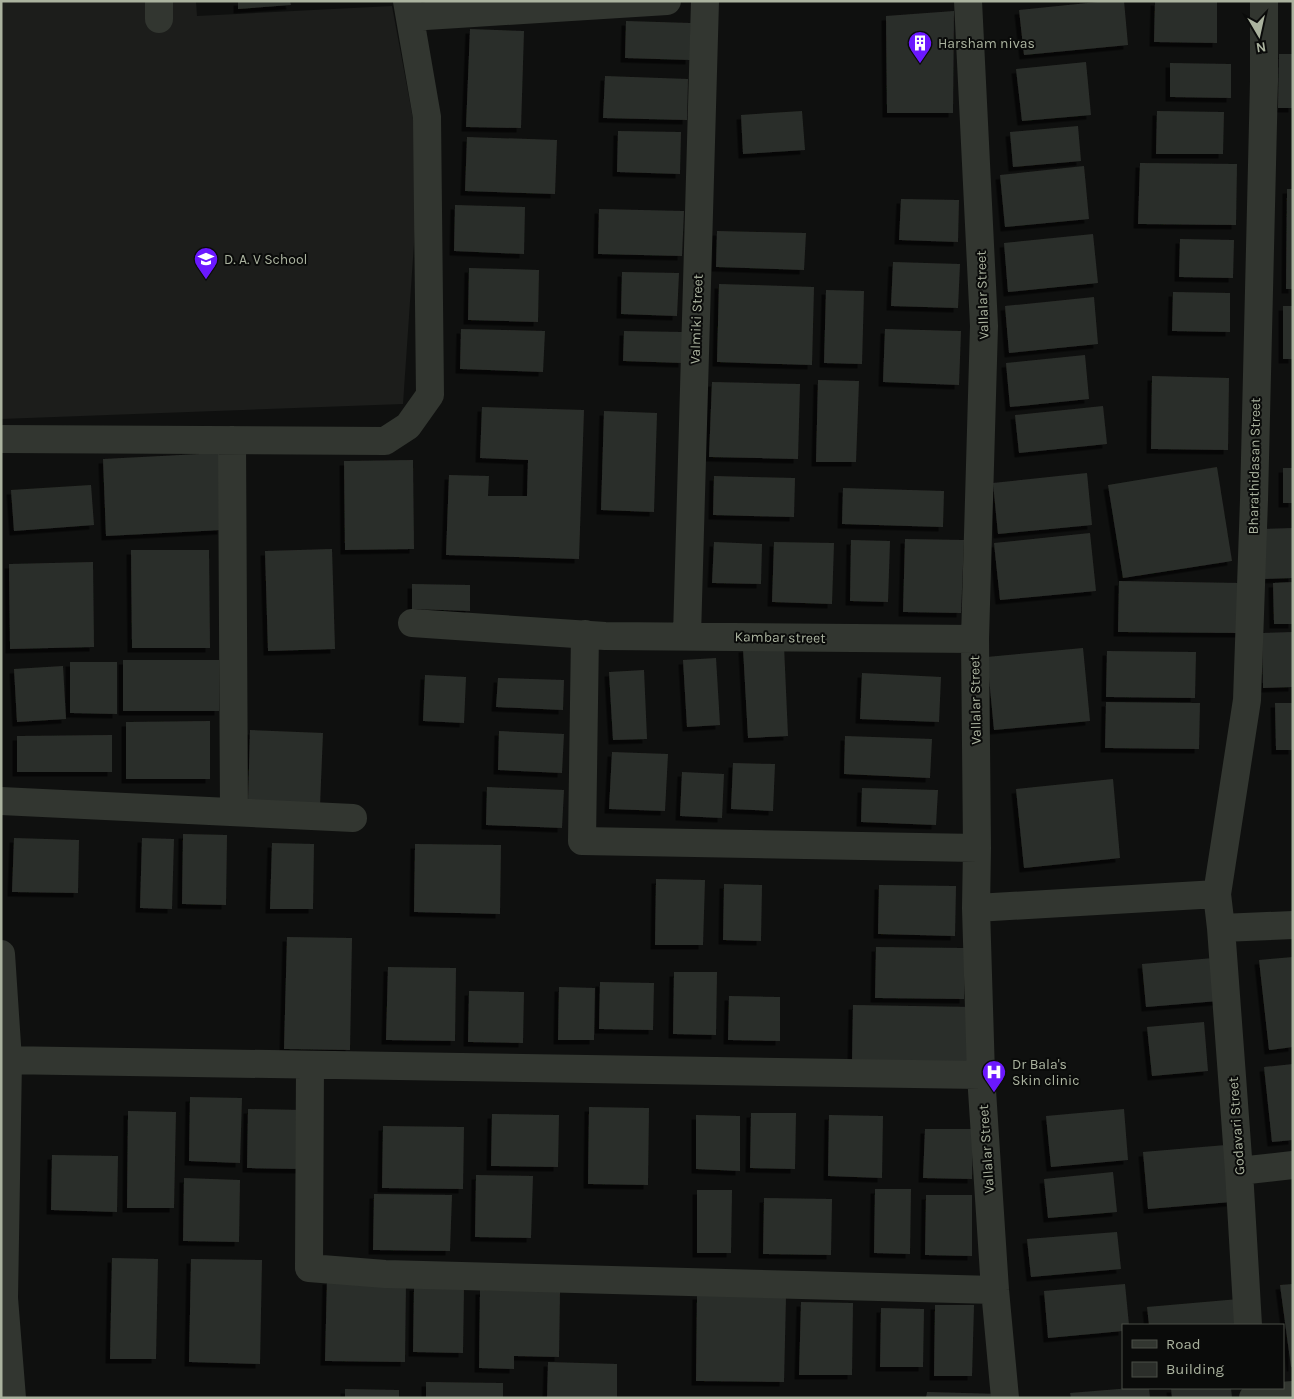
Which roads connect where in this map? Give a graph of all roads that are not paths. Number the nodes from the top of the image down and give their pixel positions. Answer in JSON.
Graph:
{"nodes":[{"id":1,"x":668,"y":1,"type":"edge"},
{"id":2,"x":705,"y":1,"type":"edge"},
{"id":3,"x":968,"y":1,"type":"edge"},
{"id":4,"x":1264,"y":1,"type":"edge"},
{"id":5,"x":409,"y":9,"type":"edge"},
{"id":6,"x":1,"y":439,"type":"edge"},
{"id":7,"x":232,"y":440,"type":"junction"},
{"id":8,"x":412,"y":623,"type":"dead end"},
{"id":9,"x":585,"y":634,"type":"junction"},
{"id":10,"x":687,"y":636,"type":"junction"},
{"id":11,"x":975,"y":639,"type":"junction"},
{"id":12,"x":1,"y":801,"type":"edge"},
{"id":13,"x":234,"y":812,"type":"junction"},
{"id":14,"x":353,"y":818,"type":"dead end"},
{"id":15,"x":977,"y":848,"type":"junction"},
{"id":16,"x":1216,"y":894,"type":"junction"},
{"id":17,"x":976,"y":908,"type":"junction"},
{"id":18,"x":1293,"y":925,"type":"edge"},
{"id":19,"x":1221,"y":928,"type":"junction"},
{"id":20,"x":1,"y":954,"type":"edge"},
{"id":21,"x":5,"y":1060,"type":"edge"},
{"id":22,"x":310,"y":1065,"type":"junction"},
{"id":23,"x":981,"y":1075,"type":"junction"},
{"id":24,"x":1293,"y":1166,"type":"edge"},
{"id":25,"x":1239,"y":1171,"type":"junction"},
{"id":26,"x":995,"y":1290,"type":"junction"},
{"id":27,"x":1248,"y":1324,"type":"edge"},
{"id":28,"x":1293,"y":1395,"type":"edge"},
{"id":29,"x":12,"y":1398,"type":"edge"},
{"id":30,"x":1005,"y":1398,"type":"edge"},
{"id":31,"x":1252,"y":1398,"type":"edge"}],
"edges":[{"from":1,"to":5,"type":"street"},
{"from":2,"to":10,"type":"street","name":"Valmiki Street"},
{"from":3,"to":11,"type":"street","name":"Vallalar Street"},
{"from":4,"to":16,"type":"street","name":"Bharathidasan Street"},
{"from":5,"to":7,"type":"street"},
{"from":6,"to":7,"type":"street"},
{"from":7,"to":13,"type":"street"},
{"from":8,"to":9,"type":"street","name":"Kambar street"},
{"from":9,"to":10,"type":"street","name":"Kambar street"},
{"from":9,"to":15,"type":"street"},
{"from":10,"to":11,"type":"street","name":"Kambar street"},
{"from":11,"to":15,"type":"street","name":"Vallalar Street"},
{"from":12,"to":13,"type":"street"},
{"from":13,"to":14,"type":"street"},
{"from":15,"to":17,"type":"street","name":"Vallalar Street"},
{"from":16,"to":17,"type":"street"},
{"from":16,"to":19,"type":"street","name":"Bharathidasan Street"},
{"from":17,"to":23,"type":"street","name":"Vallalar Street"},
{"from":18,"to":19,"type":"street"},
{"from":19,"to":25,"type":"street","name":"Godavari Street"},
{"from":20,"to":21,"type":"street"},
{"from":21,"to":22,"type":"street"},
{"from":21,"to":29,"type":"street"},
{"from":22,"to":23,"type":"street"},
{"from":22,"to":26,"type":"street"},
{"from":23,"to":26,"type":"street","name":"Vallalar Street"},
{"from":24,"to":25,"type":"street"},
{"from":25,"to":27,"type":"street","name":"Godavari Street"},
{"from":26,"to":30,"type":"street","name":"Vallalar Street"},
{"from":28,"to":31,"type":"street"}]}
